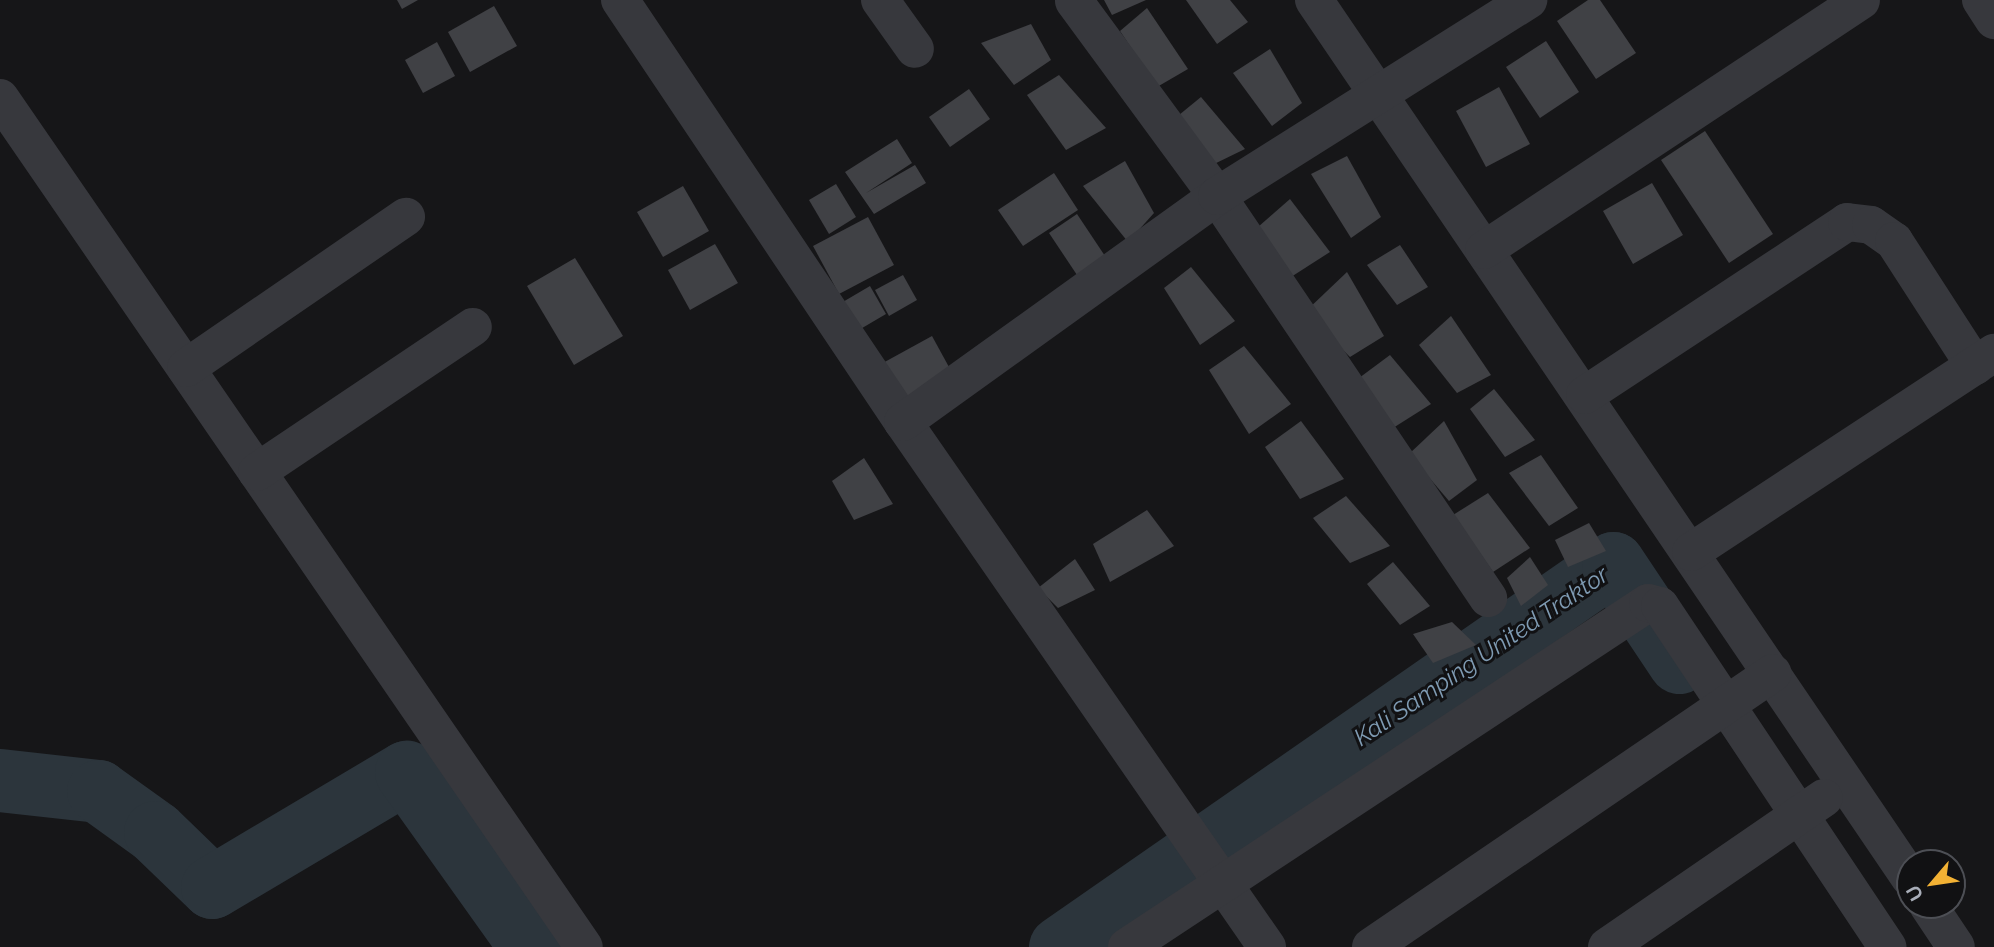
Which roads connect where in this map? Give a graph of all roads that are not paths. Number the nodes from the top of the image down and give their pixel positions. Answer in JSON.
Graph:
{"nodes":[{"id":1,"x":620,"y":0,"type":"edge"},
{"id":2,"x":880,"y":0,"type":"edge"},
{"id":3,"x":1314,"y":0,"type":"edge"},
{"id":4,"x":1528,"y":0,"type":"edge"},
{"id":5,"x":1861,"y":0,"type":"edge"},
{"id":6,"x":1981,"y":0,"type":"edge"},
{"id":7,"x":1074,"y":1,"type":"edge"},
{"id":8,"x":1994,"y":20,"type":"edge"},
{"id":9,"x":915,"y":49,"type":"dead end"},
{"id":10,"x":1376,"y":93,"type":"junction"},
{"id":11,"x":0,"y":98,"type":"edge"},
{"id":12,"x":1217,"y":196,"type":"junction"},
{"id":13,"x":406,"y":217,"type":"dead end"},
{"id":14,"x":1485,"y":250,"type":"junction"},
{"id":15,"x":473,"y":327,"type":"dead end"},
{"id":16,"x":1984,"y":359,"type":"edge"},
{"id":17,"x":186,"y":368,"type":"junction"},
{"id":18,"x":1585,"y":395,"type":"junction"},
{"id":19,"x":903,"y":422,"type":"junction"},
{"id":20,"x":257,"y":472,"type":"junction"},
{"id":21,"x":1691,"y":552,"type":"junction"},
{"id":22,"x":1488,"y":598,"type":"dead end"},
{"id":23,"x":1749,"y":690,"type":"junction"},
{"id":24,"x":1821,"y":799,"type":"junction"},
{"id":25,"x":1210,"y":865,"type":"junction"},
{"id":26,"x":1896,"y":866,"type":"edge"},
{"id":27,"x":1937,"y":919,"type":"edge"},
{"id":28,"x":584,"y":947,"type":"edge"},
{"id":29,"x":1127,"y":947,"type":"edge"},
{"id":30,"x":1266,"y":947,"type":"edge"},
{"id":31,"x":1371,"y":947,"type":"edge"},
{"id":32,"x":1607,"y":947,"type":"edge"},
{"id":33,"x":1887,"y":947,"type":"edge"},
{"id":34,"x":1956,"y":947,"type":"edge"}],
"edges":[{"from":1,"to":19,"type":"street"},
{"from":2,"to":9,"type":"street"},
{"from":3,"to":10,"type":"street"},
{"from":4,"to":10,"type":"street"},
{"from":5,"to":14,"type":"street"},
{"from":6,"to":8,"type":"street"},
{"from":7,"to":12,"type":"street"},
{"from":10,"to":12,"type":"street"},
{"from":10,"to":14,"type":"street"},
{"from":11,"to":17,"type":"street"},
{"from":12,"to":19,"type":"street"},
{"from":12,"to":22,"type":"street"},
{"from":13,"to":17,"type":"street"},
{"from":14,"to":18,"type":"street"},
{"from":15,"to":20,"type":"street"},
{"from":16,"to":18,"type":"street"},
{"from":16,"to":21,"type":"street"},
{"from":17,"to":20,"type":"street"},
{"from":18,"to":21,"type":"street"},
{"from":19,"to":25,"type":"street"},
{"from":20,"to":28,"type":"street"},
{"from":21,"to":23,"type":"street"},
{"from":23,"to":24,"type":"street"},
{"from":23,"to":24,"type":"street"},
{"from":23,"to":25,"type":"street"},
{"from":23,"to":31,"type":"street"},
{"from":24,"to":26,"type":"street"},
{"from":24,"to":32,"type":"street"},
{"from":24,"to":33,"type":"street"},
{"from":25,"to":29,"type":"street"},
{"from":25,"to":30,"type":"street"},
{"from":27,"to":34,"type":"street"}]}
